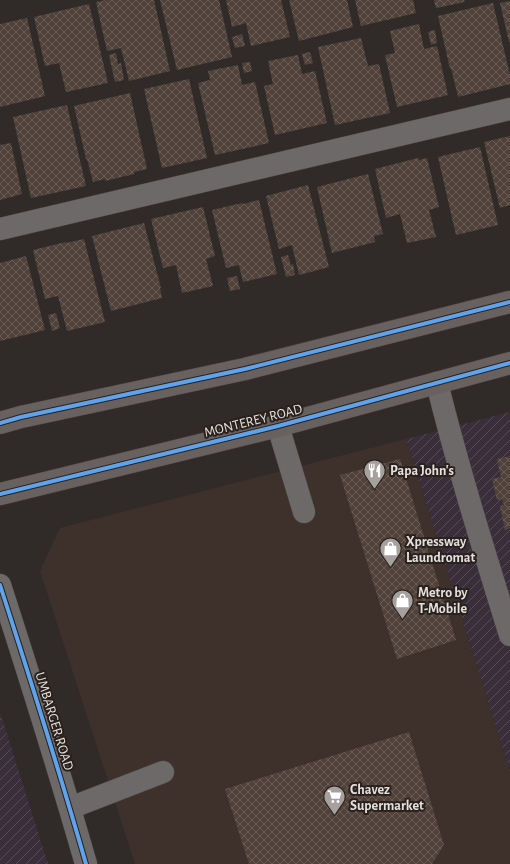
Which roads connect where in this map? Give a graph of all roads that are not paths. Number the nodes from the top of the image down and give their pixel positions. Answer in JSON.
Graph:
{"nodes":[{"id":1,"x":510,"y":109,"type":"edge"},
{"id":2,"x":0,"y":229,"type":"edge"},
{"id":3,"x":510,"y":302,"type":"edge"},
{"id":4,"x":510,"y":363,"type":"edge"},
{"id":5,"x":437,"y":383,"type":"junction"},
{"id":6,"x":0,"y":423,"type":"edge"},
{"id":7,"x":278,"y":426,"type":"junction"},
{"id":8,"x":0,"y":494,"type":"edge"},
{"id":9,"x":304,"y":512,"type":"dead end"},
{"id":10,"x":0,"y":585,"type":"edge"},
{"id":11,"x":510,"y":635,"type":"edge"},
{"id":12,"x":163,"y":772,"type":"dead end"},
{"id":13,"x":70,"y":808,"type":"junction"},
{"id":14,"x":86,"y":864,"type":"edge"}],
"edges":[{"from":1,"to":2,"type":"street"},
{"from":3,"to":6,"type":"main road"},
{"from":4,"to":5,"type":"main road","name":"MONTEREY ROAD"},
{"from":5,"to":7,"type":"main road","name":"MONTEREY ROAD"},
{"from":5,"to":11,"type":"street"},
{"from":7,"to":8,"type":"main road","name":"MONTEREY ROAD"},
{"from":7,"to":9,"type":"street"},
{"from":10,"to":13,"type":"street","name":"UMBARGER ROAD"},
{"from":12,"to":13,"type":"street"},
{"from":13,"to":14,"type":"street","name":"UMBARGER ROAD"}]}
